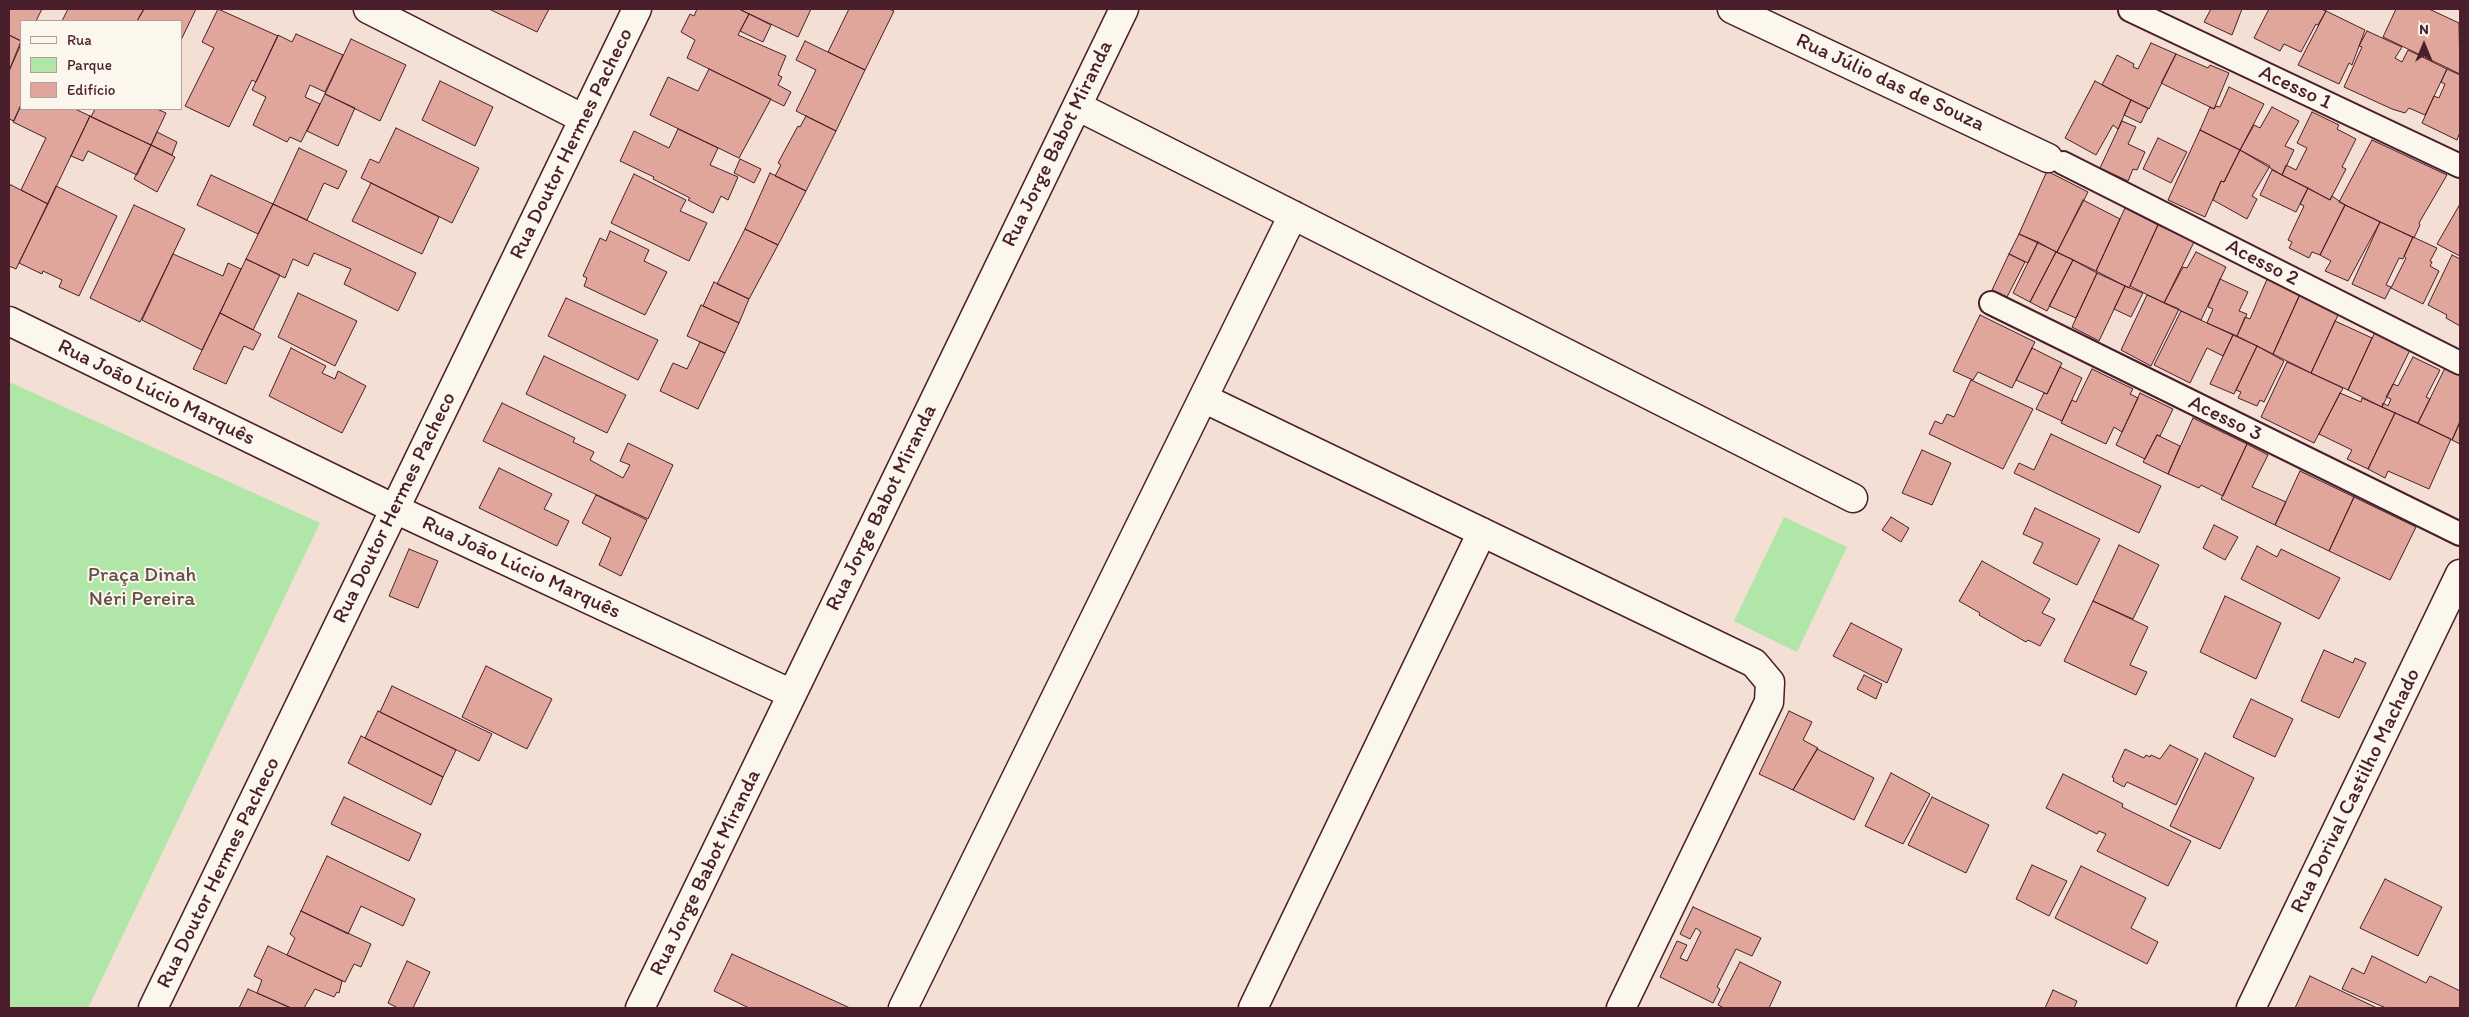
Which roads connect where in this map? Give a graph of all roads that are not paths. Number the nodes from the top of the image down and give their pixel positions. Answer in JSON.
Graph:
{"nodes":[{"id":1,"x":368,"y":9,"type":"edge"},
{"id":2,"x":637,"y":9,"type":"edge"},
{"id":3,"x":1124,"y":9,"type":"edge"},
{"id":4,"x":1732,"y":9,"type":"edge"},
{"id":5,"x":2130,"y":10,"type":"edge"},
{"id":6,"x":1077,"y":106,"type":"junction"},
{"id":7,"x":584,"y":119,"type":"junction"},
{"id":8,"x":2055,"y":160,"type":"joint"},
{"id":9,"x":2460,"y":166,"type":"edge"},
{"id":10,"x":1293,"y":215,"type":"junction"},
{"id":11,"x":1990,"y":303,"type":"dead end"},
{"id":12,"x":9,"y":321,"type":"edge"},
{"id":13,"x":2460,"y":363,"type":"edge"},
{"id":14,"x":1203,"y":398,"type":"junction"},
{"id":15,"x":1853,"y":498,"type":"dead end"},
{"id":16,"x":395,"y":509,"type":"junction"},
{"id":17,"x":1482,"y":532,"type":"junction"},
{"id":18,"x":2460,"y":534,"type":"edge"},
{"id":19,"x":2460,"y":574,"type":"edge"},
{"id":20,"x":792,"y":694,"type":"junction"},
{"id":21,"x":153,"y":1008,"type":"edge"},
{"id":22,"x":640,"y":1008,"type":"edge"},
{"id":23,"x":903,"y":1008,"type":"edge"},
{"id":24,"x":1253,"y":1008,"type":"edge"},
{"id":25,"x":1621,"y":1008,"type":"edge"},
{"id":26,"x":2251,"y":1008,"type":"edge"}],
"edges":[{"from":1,"to":7,"type":"street"},
{"from":2,"to":7,"type":"street","name":"Rua Doutor Hermes Pacheco"},
{"from":3,"to":6,"type":"street","name":"Rua Jorge Babot Miranda"},
{"from":4,"to":8,"type":"street","name":"Rua Júlio das de Souza"},
{"from":5,"to":9,"type":"lane","name":"Acesso 1"},
{"from":6,"to":10,"type":"street"},
{"from":6,"to":20,"type":"street","name":"Rua Jorge Babot Miranda"},
{"from":7,"to":16,"type":"street","name":"Rua Doutor Hermes Pacheco"},
{"from":8,"to":13,"type":"lane","name":"Acesso 2"},
{"from":10,"to":14,"type":"street"},
{"from":10,"to":15,"type":"street"},
{"from":11,"to":18,"type":"lane","name":"Acesso 3"},
{"from":12,"to":16,"type":"street","name":"Rua João Lúcio Marquês"},
{"from":14,"to":17,"type":"street"},
{"from":14,"to":23,"type":"street"},
{"from":16,"to":20,"type":"street","name":"Rua João Lúcio Marquês"},
{"from":16,"to":21,"type":"street","name":"Rua Doutor Hermes Pacheco"},
{"from":17,"to":24,"type":"street"},
{"from":17,"to":25,"type":"street"},
{"from":19,"to":26,"type":"street","name":"Rua Dorival Castilho Machado"},
{"from":20,"to":22,"type":"street","name":"Rua Jorge Babot Miranda"}]}
